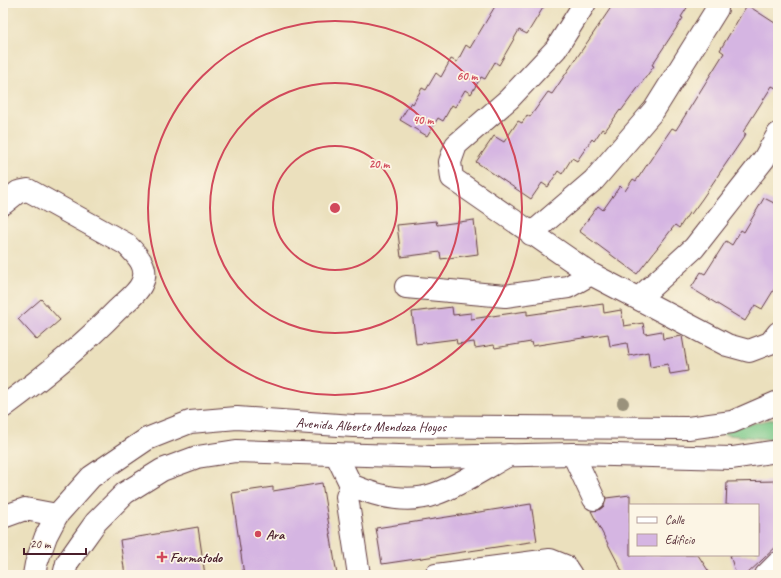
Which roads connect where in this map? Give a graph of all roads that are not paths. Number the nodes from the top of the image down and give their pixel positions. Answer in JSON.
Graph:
{"nodes":[{"id":1,"x":585,"y":3,"type":"edge"},
{"id":2,"x":717,"y":9,"type":"dead end"},
{"id":3,"x":778,"y":134,"type":"edge"},
{"id":4,"x":3,"y":204,"type":"edge"},
{"id":5,"x":531,"y":234,"type":"junction"},
{"id":6,"x":591,"y":274,"type":"junction"},
{"id":7,"x":406,"y":287,"type":"dead end"},
{"id":8,"x":639,"y":298,"type":"junction"},
{"id":9,"x":778,"y":333,"type":"edge"},
{"id":10,"x":778,"y":402,"type":"edge"},
{"id":11,"x":3,"y":407,"type":"edge"},
{"id":12,"x":778,"y":451,"type":"edge"},
{"id":13,"x":336,"y":454,"type":"junction"},
{"id":14,"x":572,"y":454,"type":"junction"},
{"id":15,"x":509,"y":455,"type":"junction"},
{"id":16,"x":351,"y":486,"type":"junction"},
{"id":17,"x":594,"y":499,"type":"dead end"},
{"id":18,"x":57,"y":515,"type":"junction"},
{"id":19,"x":3,"y":517,"type":"edge"},
{"id":20,"x":778,"y":563,"type":"edge"},
{"id":21,"x":34,"y":575,"type":"edge"},
{"id":22,"x":64,"y":575,"type":"edge"},
{"id":23,"x":359,"y":575,"type":"edge"},
{"id":24,"x":436,"y":575,"type":"edge"},
{"id":25,"x":571,"y":575,"type":"edge"},
{"id":26,"x":766,"y":575,"type":"edge"}],
"edges":[{"from":1,"to":5,"type":"main road"},
{"from":2,"to":5,"type":"main road"},
{"from":3,"to":8,"type":"main road"},
{"from":4,"to":11,"type":"main road"},
{"from":5,"to":6,"type":"main road"},
{"from":6,"to":7,"type":"main road"},
{"from":6,"to":8,"type":"main road"},
{"from":8,"to":9,"type":"main road"},
{"from":10,"to":18,"type":"main road","name":"Avenida Alberto Mendoza Hoyos"},
{"from":12,"to":14,"type":"main road"},
{"from":13,"to":15,"type":"main road"},
{"from":13,"to":16,"type":"main road"},
{"from":13,"to":22,"type":"main road"},
{"from":14,"to":15,"type":"main road"},
{"from":14,"to":17,"type":"main road"},
{"from":15,"to":16,"type":"main road"},
{"from":16,"to":23,"type":"main road"},
{"from":18,"to":19,"type":"main road"},
{"from":18,"to":21,"type":"main road","name":"Avenida Alberto Mendoza Hoyos"},
{"from":20,"to":26,"type":"main road"},
{"from":24,"to":25,"type":"main road"}]}
